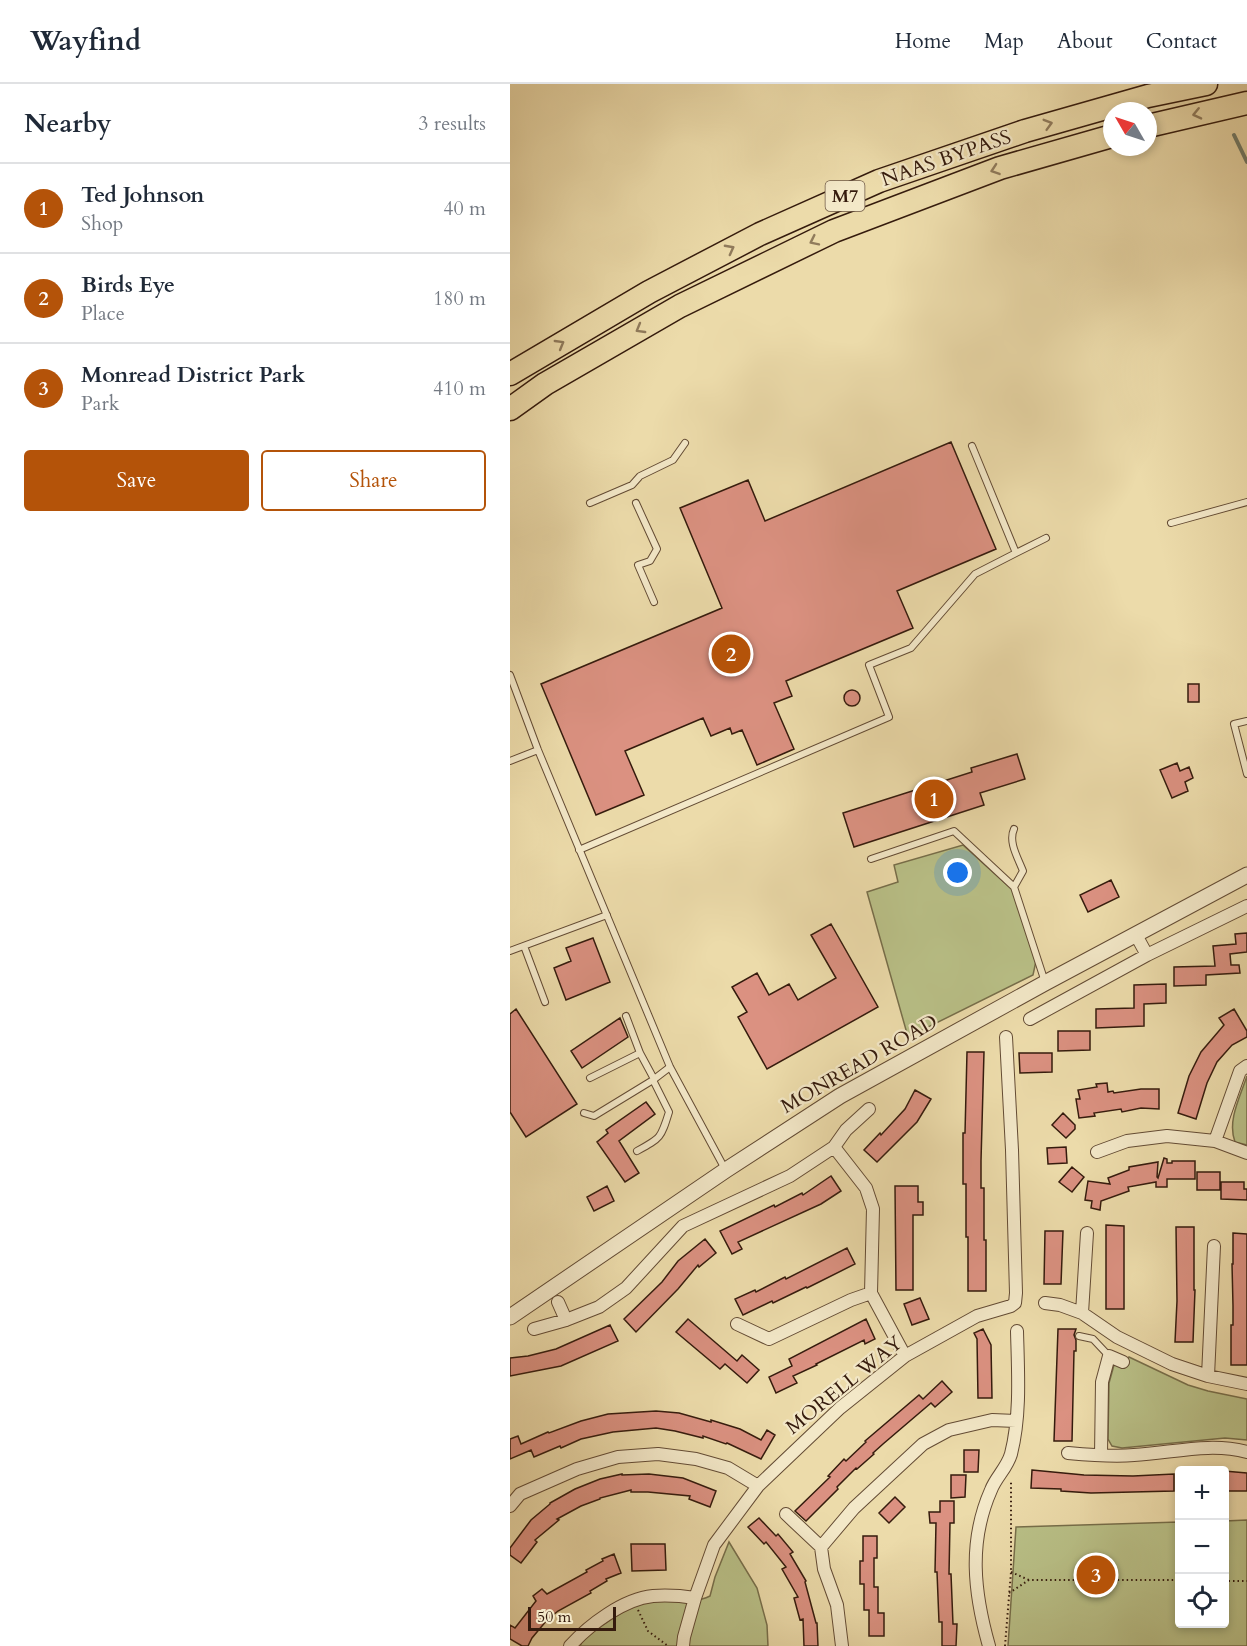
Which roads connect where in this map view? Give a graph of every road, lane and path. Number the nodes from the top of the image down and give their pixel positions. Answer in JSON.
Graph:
{"nodes":[{"id":1,"x":1206,"y":84,"type":"edge"},
{"id":2,"x":1247,"y":103,"type":"edge"},
{"id":3,"x":1157,"y":124,"type":"edge"},
{"id":4,"x":1103,"y":139,"type":"edge"},
{"id":5,"x":510,"y":374,"type":"edge"},
{"id":6,"x":510,"y":409,"type":"edge"},
{"id":7,"x":685,"y":443,"type":"dead end"},
{"id":8,"x":972,"y":446,"type":"dead end"},
{"id":9,"x":1247,"y":502,"type":"edge"},
{"id":10,"x":590,"y":503,"type":"dead end"},
{"id":11,"x":636,"y":503,"type":"dead end"},
{"id":12,"x":1171,"y":523,"type":"dead end"},
{"id":13,"x":1046,"y":538,"type":"dead end"},
{"id":14,"x":1016,"y":553,"type":"junction"},
{"id":15,"x":654,"y":602,"type":"dead end"},
{"id":16,"x":510,"y":675,"type":"edge"},
{"id":17,"x":1247,"y":721,"type":"edge"},
{"id":18,"x":538,"y":750,"type":"junction"},
{"id":19,"x":510,"y":761,"type":"edge"},
{"id":20,"x":1247,"y":774,"type":"edge"},
{"id":21,"x":1014,"y":829,"type":"dead end"},
{"id":22,"x":579,"y":850,"type":"junction"},
{"id":23,"x":871,"y":859,"type":"dead end"},
{"id":24,"x":1247,"y":875,"type":"edge"},
{"id":25,"x":1014,"y":887,"type":"junction"},
{"id":26,"x":1247,"y":906,"type":"edge"},
{"id":27,"x":607,"y":915,"type":"junction"},
{"id":28,"x":1136,"y":935,"type":"junction"},
{"id":29,"x":524,"y":946,"type":"junction"},
{"id":30,"x":510,"y":951,"type":"edge"},
{"id":31,"x":1148,"y":955,"type":"junction"},
{"id":32,"x":1045,"y":983,"type":"junction"},
{"id":33,"x":545,"y":1002,"type":"dead end"},
{"id":34,"x":626,"y":1016,"type":"dead end"},
{"id":35,"x":1030,"y":1018,"type":"dead end"},
{"id":36,"x":1006,"y":1036,"type":"dead end"},
{"id":37,"x":640,"y":1053,"type":"junction"},
{"id":38,"x":1247,"y":1066,"type":"edge"},
{"id":39,"x":670,"y":1067,"type":"junction"},
{"id":40,"x":590,"y":1078,"type":"dead end"},
{"id":41,"x":653,"y":1080,"type":"junction"},
{"id":42,"x":868,"y":1109,"type":"dead end"},
{"id":43,"x":585,"y":1113,"type":"dead end"},
{"id":44,"x":1215,"y":1141,"type":"junction"},
{"id":45,"x":834,"y":1147,"type":"junction"},
{"id":46,"x":637,"y":1151,"type":"dead end"},
{"id":47,"x":1097,"y":1152,"type":"dead end"},
{"id":48,"x":1247,"y":1154,"type":"edge"},
{"id":49,"x":726,"y":1170,"type":"junction"},
{"id":50,"x":1087,"y":1233,"type":"dead end"},
{"id":51,"x":1214,"y":1246,"type":"dead end"},
{"id":52,"x":871,"y":1293,"type":"junction"},
{"id":53,"x":558,"y":1302,"type":"dead end"},
{"id":54,"x":1045,"y":1303,"type":"dead end"},
{"id":55,"x":1082,"y":1313,"type":"junction"},
{"id":56,"x":510,"y":1317,"type":"edge"},
{"id":57,"x":566,"y":1320,"type":"junction"},
{"id":58,"x":738,"y":1324,"type":"dead end"},
{"id":59,"x":534,"y":1329,"type":"dead end"},
{"id":60,"x":1017,"y":1331,"type":"dead end"},
{"id":61,"x":1079,"y":1336,"type":"dead end"},
{"id":62,"x":905,"y":1356,"type":"junction"},
{"id":63,"x":1109,"y":1356,"type":"junction"},
{"id":64,"x":1123,"y":1362,"type":"dead end"},
{"id":65,"x":1208,"y":1376,"type":"junction"},
{"id":66,"x":1247,"y":1384,"type":"edge"},
{"id":67,"x":1016,"y":1421,"type":"junction"},
{"id":68,"x":1247,"y":1452,"type":"edge"},
{"id":69,"x":1068,"y":1453,"type":"dead end"},
{"id":70,"x":1101,"y":1455,"type":"junction"},
{"id":71,"x":1007,"y":1464,"type":"junction"},
{"id":72,"x":758,"y":1486,"type":"junction"},
{"id":73,"x":510,"y":1506,"type":"edge"},
{"id":74,"x":786,"y":1514,"type":"dead end"},
{"id":75,"x":821,"y":1546,"type":"junction"},
{"id":76,"x":1011,"y":1572,"type":"junction"},
{"id":77,"x":1029,"y":1580,"type":"junction"},
{"id":78,"x":1175,"y":1580,"type":"edge"},
{"id":79,"x":1229,"y":1581,"type":"edge"},
{"id":80,"x":1247,"y":1581,"type":"edge"},
{"id":81,"x":1009,"y":1593,"type":"junction"},
{"id":82,"x":695,"y":1598,"type":"junction"},
{"id":83,"x":637,"y":1605,"type":"dead end"},
{"id":84,"x":570,"y":1646,"type":"edge"},
{"id":85,"x":668,"y":1646,"type":"edge"},
{"id":86,"x":683,"y":1646,"type":"edge"},
{"id":87,"x":842,"y":1646,"type":"edge"},
{"id":88,"x":989,"y":1646,"type":"edge"},
{"id":89,"x":1005,"y":1646,"type":"edge"}],
"edges":[{"from":5,"to":1,"type":"highway","name":"NAAS BYPASS","number":"M7","one_way":true},
{"from":2,"to":3,"type":"highway","one_way":true},
{"from":4,"to":6,"type":"highway","name":"NAAS BYPASS","number":"M7","one_way":true},
{"from":7,"to":10,"type":"lane"},
{"from":8,"to":14,"type":"lane"},
{"from":9,"to":12,"type":"lane"},
{"from":11,"to":15,"type":"lane"},
{"from":13,"to":14,"type":"lane"},
{"from":14,"to":22,"type":"lane"},
{"from":16,"to":18,"type":"lane"},
{"from":17,"to":20,"type":"lane"},
{"from":18,"to":19,"type":"lane"},
{"from":18,"to":22,"type":"lane"},
{"from":21,"to":25,"type":"lane"},
{"from":22,"to":27,"type":"lane"},
{"from":23,"to":25,"type":"lane"},
{"from":24,"to":28,"type":"street","name":"MONREAD ROAD"},
{"from":25,"to":32,"type":"lane"},
{"from":26,"to":31,"type":"street"},
{"from":27,"to":29,"type":"lane"},
{"from":27,"to":39,"type":"lane"},
{"from":28,"to":31,"type":"street"},
{"from":28,"to":32,"type":"street","name":"MONREAD ROAD"},
{"from":29,"to":30,"type":"lane"},
{"from":29,"to":33,"type":"lane"},
{"from":31,"to":35,"type":"street"},
{"from":32,"to":49,"type":"street","name":"MONREAD ROAD"},
{"from":34,"to":37,"type":"lane"},
{"from":36,"to":62,"type":"street","name":"MORELL WAY"},
{"from":37,"to":40,"type":"lane"},
{"from":37,"to":41,"type":"lane"},
{"from":38,"to":44,"type":"street"},
{"from":39,"to":41,"type":"lane"},
{"from":39,"to":49,"type":"lane"},
{"from":41,"to":43,"type":"lane"},
{"from":41,"to":46,"type":"lane"},
{"from":42,"to":45,"type":"street"},
{"from":44,"to":47,"type":"street"},
{"from":44,"to":48,"type":"street"},
{"from":45,"to":52,"type":"street"},
{"from":45,"to":57,"type":"street"},
{"from":49,"to":56,"type":"street","name":"MONREAD ROAD"},
{"from":50,"to":55,"type":"street"},
{"from":51,"to":65,"type":"street"},
{"from":52,"to":58,"type":"street"},
{"from":52,"to":62,"type":"street"},
{"from":53,"to":57,"type":"street"},
{"from":54,"to":55,"type":"street"},
{"from":55,"to":65,"type":"street"},
{"from":57,"to":59,"type":"street"},
{"from":60,"to":67,"type":"street"},
{"from":61,"to":63,"type":"lane"},
{"from":62,"to":72,"type":"street","name":"MORELL WAY"},
{"from":63,"to":64,"type":"street"},
{"from":63,"to":70,"type":"street"},
{"from":65,"to":66,"type":"street"},
{"from":67,"to":71,"type":"street"},
{"from":67,"to":75,"type":"street"},
{"from":68,"to":70,"type":"street"},
{"from":69,"to":70,"type":"street"},
{"from":71,"to":76,"type":"path"},
{"from":71,"to":88,"type":"street"},
{"from":72,"to":73,"type":"street"},
{"from":72,"to":82,"type":"street","name":"MORELL WAY"},
{"from":74,"to":75,"type":"street"},
{"from":75,"to":87,"type":"street"},
{"from":76,"to":77,"type":"path"},
{"from":76,"to":81,"type":"path"},
{"from":77,"to":78,"type":"path"},
{"from":77,"to":81,"type":"path"},
{"from":79,"to":80,"type":"path"},
{"from":81,"to":89,"type":"path"},
{"from":82,"to":84,"type":"street"},
{"from":82,"to":86,"type":"street","name":"MORELL WAY"},
{"from":83,"to":85,"type":"path"}]}
